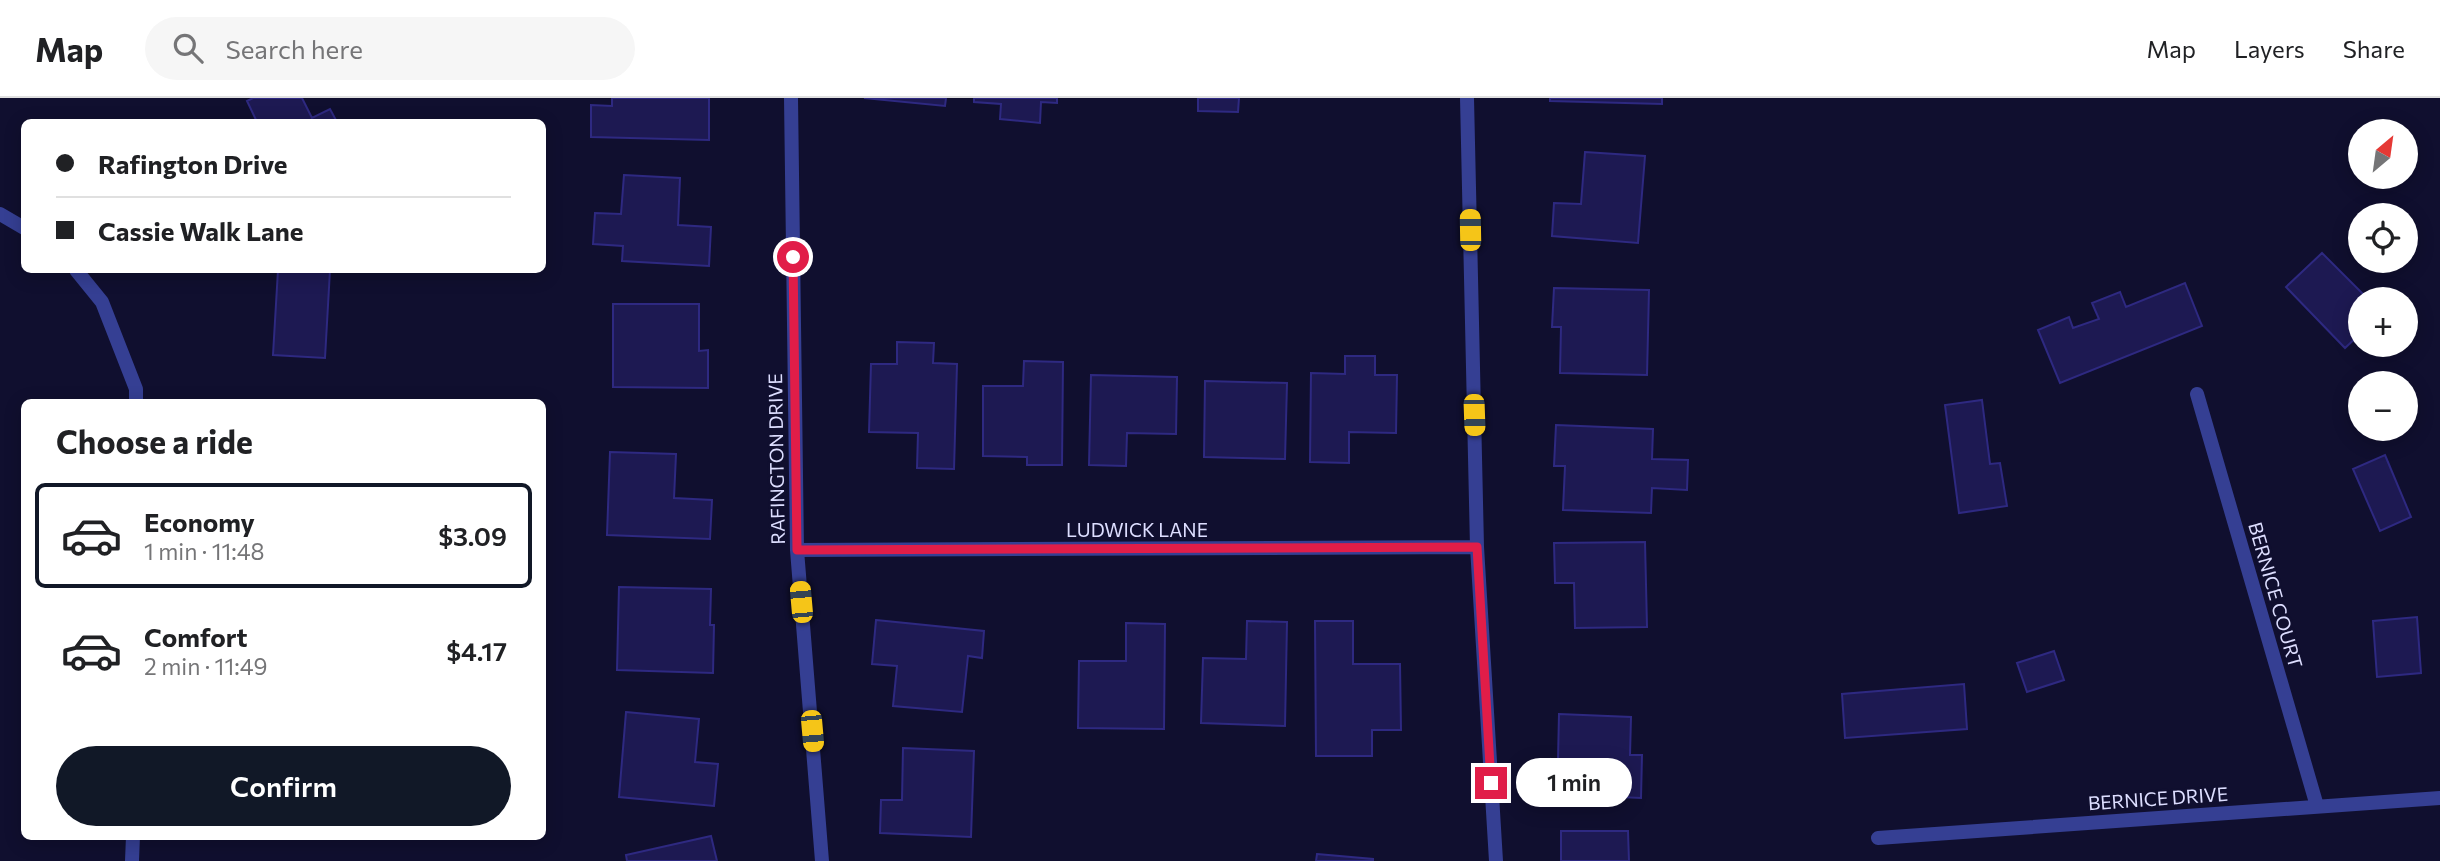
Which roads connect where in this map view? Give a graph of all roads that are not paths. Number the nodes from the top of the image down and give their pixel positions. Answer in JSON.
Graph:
{"nodes":[{"id":1,"x":791,"y":98,"type":"edge"},
{"id":2,"x":1468,"y":98,"type":"edge"},
{"id":3,"x":0,"y":214,"type":"edge"},
{"id":4,"x":21,"y":226,"type":"edge"},
{"id":5,"x":78,"y":273,"type":"edge"},
{"id":6,"x":2197,"y":394,"type":"dead end"},
{"id":7,"x":136,"y":399,"type":"edge"},
{"id":8,"x":1477,"y":547,"type":"junction"},
{"id":9,"x":797,"y":550,"type":"junction"},
{"id":10,"x":2440,"y":798,"type":"edge"},
{"id":11,"x":2317,"y":806,"type":"junction"},
{"id":12,"x":1878,"y":838,"type":"dead end"},
{"id":13,"x":133,"y":840,"type":"edge"},
{"id":14,"x":132,"y":861,"type":"edge"},
{"id":15,"x":822,"y":861,"type":"edge"},
{"id":16,"x":1496,"y":861,"type":"edge"}],
"edges":[{"from":1,"to":9,"type":"street","name":"RAFINGTON DRIVE"},
{"from":2,"to":8,"type":"street"},
{"from":3,"to":4,"type":"street"},
{"from":5,"to":7,"type":"street"},
{"from":6,"to":11,"type":"street","name":"BERNICE COURT"},
{"from":8,"to":9,"type":"street","name":"LUDWICK LANE"},
{"from":8,"to":16,"type":"street"},
{"from":9,"to":15,"type":"street","name":"RAFINGTON DRIVE"},
{"from":10,"to":11,"type":"street","name":"BERNICE DRIVE"},
{"from":11,"to":12,"type":"street","name":"BERNICE DRIVE"},
{"from":13,"to":14,"type":"street"}]}
